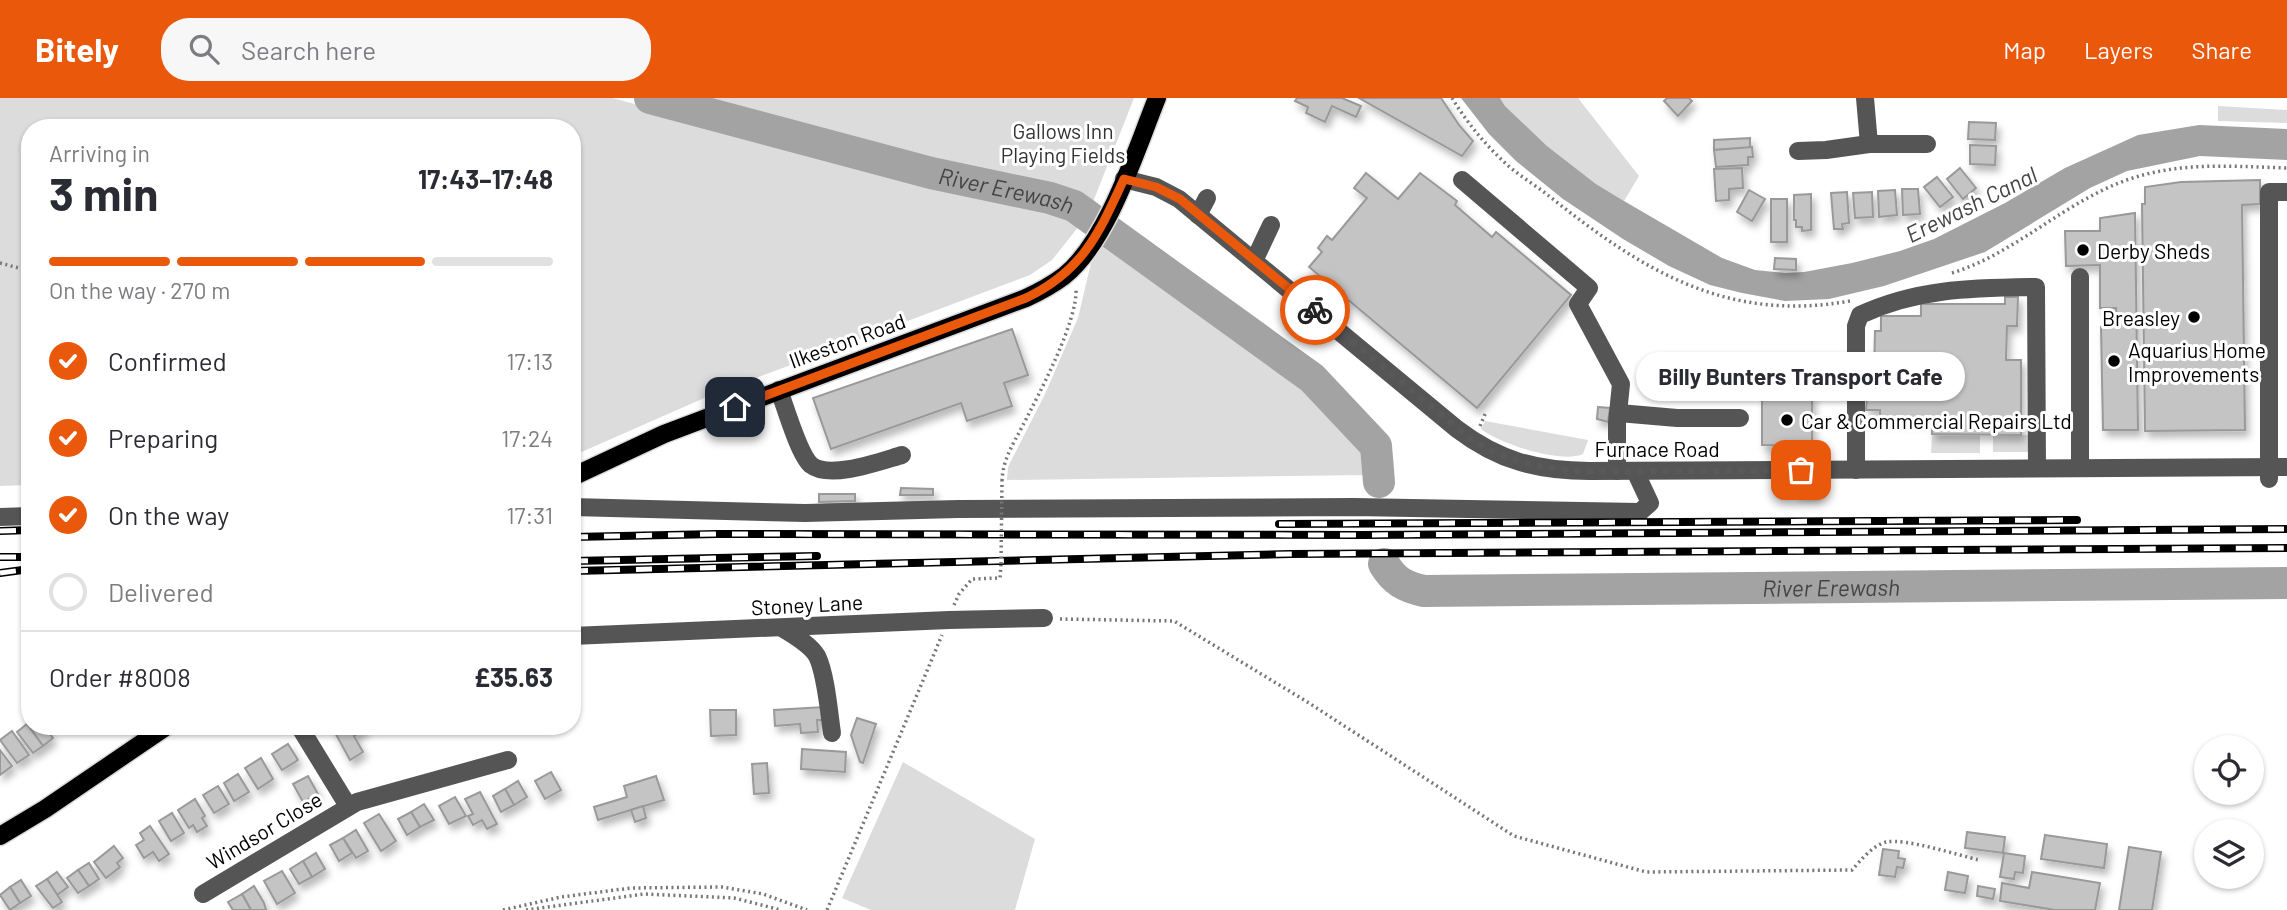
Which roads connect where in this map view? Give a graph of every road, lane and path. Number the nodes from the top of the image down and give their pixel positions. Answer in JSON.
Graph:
{"nodes":[{"id":1,"x":1157,"y":98,"type":"edge"},
{"id":2,"x":1452,"y":98,"type":"edge"},
{"id":3,"x":1865,"y":98,"type":"edge"},
{"id":4,"x":1869,"y":144,"type":"junction"},
{"id":5,"x":1927,"y":144,"type":"dead end"},
{"id":6,"x":1798,"y":152,"type":"dead end"},
{"id":7,"x":2287,"y":168,"type":"edge"},
{"id":8,"x":1124,"y":179,"type":"junction"},
{"id":9,"x":1462,"y":180,"type":"dead end"},
{"id":10,"x":2287,"y":192,"type":"edge"},
{"id":11,"x":1207,"y":198,"type":"dead end"},
{"id":12,"x":1198,"y":215,"type":"junction"},
{"id":13,"x":1271,"y":225,"type":"dead end"},
{"id":14,"x":1254,"y":261,"type":"junction"},
{"id":15,"x":0,"y":263,"type":"edge"},
{"id":16,"x":21,"y":269,"type":"edge"},
{"id":17,"x":1071,"y":270,"type":"junction"},
{"id":18,"x":1948,"y":274,"type":"dead end"},
{"id":19,"x":2080,"y":277,"type":"dead end"},
{"id":20,"x":1858,"y":299,"type":"dead end"},
{"id":21,"x":779,"y":390,"type":"junction"},
{"id":22,"x":1486,"y":412,"type":"dead end"},
{"id":23,"x":1619,"y":413,"type":"junction"},
{"id":24,"x":1740,"y":418,"type":"dead end"},
{"id":25,"x":1478,"y":431,"type":"dead end"},
{"id":26,"x":902,"y":455,"type":"dead end"},
{"id":27,"x":2037,"y":468,"type":"junction"},
{"id":28,"x":2080,"y":468,"type":"junction"},
{"id":29,"x":1856,"y":470,"type":"junction"},
{"id":30,"x":1626,"y":471,"type":"junction"},
{"id":31,"x":2275,"y":471,"type":"edge"},
{"id":32,"x":581,"y":473,"type":"edge"},
{"id":33,"x":581,"y":507,"type":"edge"},
{"id":34,"x":21,"y":516,"type":"edge"},
{"id":35,"x":0,"y":517,"type":"edge"},
{"id":36,"x":1044,"y":618,"type":"joint"},
{"id":37,"x":949,"y":620,"type":"junction"},
{"id":38,"x":782,"y":628,"type":"junction"},
{"id":39,"x":581,"y":636,"type":"edge"},
{"id":40,"x":832,"y":733,"type":"dead end"},
{"id":41,"x":154,"y":735,"type":"edge"},
{"id":42,"x":305,"y":735,"type":"edge"},
{"id":43,"x":508,"y":760,"type":"dead end"},
{"id":44,"x":348,"y":806,"type":"junction"},
{"id":45,"x":0,"y":836,"type":"edge"},
{"id":46,"x":1979,"y":860,"type":"dead end"},
{"id":47,"x":203,"y":894,"type":"dead end"},
{"id":48,"x":503,"y":910,"type":"edge"},
{"id":49,"x":526,"y":910,"type":"edge"},
{"id":50,"x":781,"y":910,"type":"edge"},
{"id":51,"x":807,"y":910,"type":"edge"},
{"id":52,"x":827,"y":910,"type":"edge"}],
"edges":[{"from":1,"to":8,"type":"main road","name":"Ilkeston Road"},
{"from":2,"to":20,"type":"path"},
{"from":3,"to":4,"type":"street"},
{"from":4,"to":5,"type":"street"},
{"from":4,"to":6,"type":"street"},
{"from":7,"to":18,"type":"path"},
{"from":8,"to":12,"type":"street","name":"Furnace Road"},
{"from":8,"to":17,"type":"main road","name":"Ilkeston Road"},
{"from":9,"to":23,"type":"street"},
{"from":10,"to":31,"type":"street"},
{"from":11,"to":12,"type":"street"},
{"from":12,"to":14,"type":"street","name":"Furnace Road"},
{"from":13,"to":14,"type":"street"},
{"from":14,"to":30,"type":"street","name":"Furnace Road"},
{"from":15,"to":16,"type":"path"},
{"from":17,"to":21,"type":"main road","name":"Ilkeston Road"},
{"from":17,"to":37,"type":"path","bridge":true},
{"from":19,"to":28,"type":"street"},
{"from":21,"to":26,"type":"street"},
{"from":21,"to":32,"type":"main road","name":"Ilkeston Road"},
{"from":22,"to":25,"type":"path"},
{"from":23,"to":24,"type":"street"},
{"from":23,"to":30,"type":"street"},
{"from":27,"to":28,"type":"street","name":"Furnace Road"},
{"from":27,"to":29,"type":"street","name":"Furnace Road"},
{"from":27,"to":29,"type":"street"},
{"from":28,"to":31,"type":"street","name":"Furnace Road"},
{"from":29,"to":30,"type":"street","name":"Furnace Road"},
{"from":30,"to":33,"type":"street"},
{"from":34,"to":35,"type":"street"},
{"from":36,"to":37,"type":"street","name":"Stoney Lane"},
{"from":36,"to":46,"type":"path"},
{"from":37,"to":38,"type":"street","name":"Stoney Lane"},
{"from":37,"to":52,"type":"path"},
{"from":38,"to":39,"type":"street","name":"Stoney Lane"},
{"from":38,"to":40,"type":"street"},
{"from":41,"to":45,"type":"main road"},
{"from":42,"to":44,"type":"street","name":"Windsor Close"},
{"from":43,"to":44,"type":"street","name":"Windsor Close"},
{"from":44,"to":47,"type":"street","name":"Windsor Close"},
{"from":48,"to":51,"type":"path"},
{"from":49,"to":50,"type":"path"}]}
